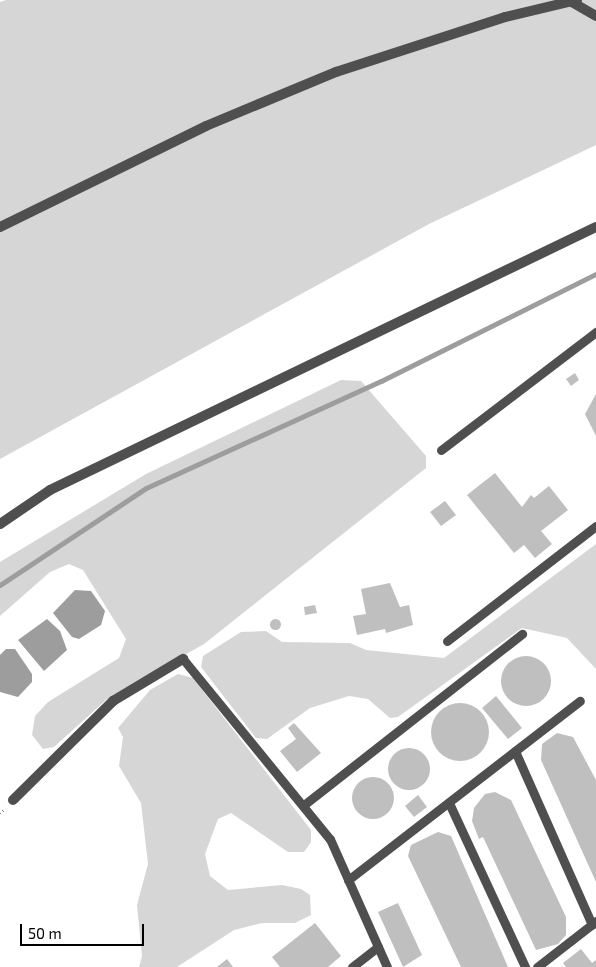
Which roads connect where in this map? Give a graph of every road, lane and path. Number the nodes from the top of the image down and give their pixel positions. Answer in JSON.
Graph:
{"nodes":[{"id":1,"x":573,"y":1,"type":"edge"},
{"id":2,"x":596,"y":16,"type":"edge"},
{"id":3,"x":0,"y":227,"type":"edge"},
{"id":4,"x":596,"y":227,"type":"edge"},
{"id":5,"x":596,"y":332,"type":"edge"},
{"id":6,"x":442,"y":450,"type":"dead end"},
{"id":7,"x":0,"y":524,"type":"edge"},
{"id":8,"x":596,"y":526,"type":"edge"},
{"id":9,"x":522,"y":634,"type":"dead end"},
{"id":10,"x":448,"y":641,"type":"dead end"},
{"id":11,"x":183,"y":659,"type":"joint"},
{"id":12,"x":580,"y":700,"type":"dead end"},
{"id":13,"x":515,"y":751,"type":"junction"},
{"id":14,"x":13,"y":800,"type":"dead end"},
{"id":15,"x":448,"y":802,"type":"junction"},
{"id":16,"x":305,"y":804,"type":"junction"},
{"id":17,"x":348,"y":880,"type":"junction"},
{"id":18,"x":594,"y":923,"type":"edge"},
{"id":19,"x":378,"y":947,"type":"junction"},
{"id":20,"x":352,"y":967,"type":"edge"},
{"id":21,"x":387,"y":967,"type":"edge"},
{"id":22,"x":525,"y":967,"type":"edge"},
{"id":23,"x":537,"y":967,"type":"edge"}],
"edges":[{"from":1,"to":2,"type":"street"},
{"from":1,"to":3,"type":"street"},
{"from":4,"to":7,"type":"street"},
{"from":5,"to":6,"type":"lane"},
{"from":8,"to":10,"type":"lane"},
{"from":9,"to":16,"type":"lane"},
{"from":11,"to":14,"type":"street"},
{"from":11,"to":16,"type":"lane"},
{"from":12,"to":13,"type":"lane"},
{"from":13,"to":15,"type":"lane"},
{"from":13,"to":18,"type":"lane"},
{"from":15,"to":17,"type":"lane"},
{"from":15,"to":22,"type":"lane"},
{"from":16,"to":17,"type":"lane"},
{"from":17,"to":19,"type":"lane"},
{"from":18,"to":23,"type":"lane"},
{"from":19,"to":20,"type":"lane"},
{"from":19,"to":21,"type":"lane"}]}
